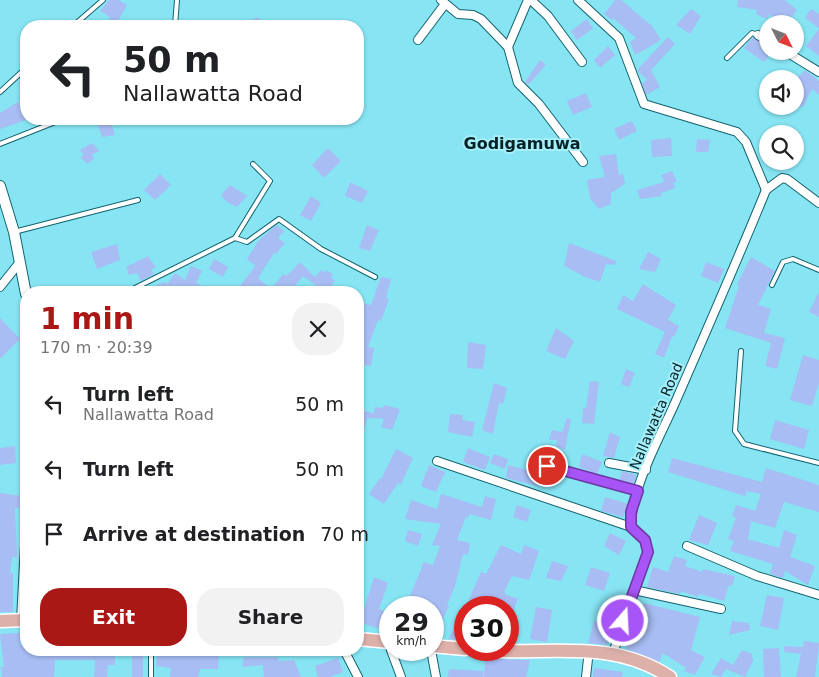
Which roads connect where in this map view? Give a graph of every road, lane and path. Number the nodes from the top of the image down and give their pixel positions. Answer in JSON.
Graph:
{"nodes":[{"id":1,"x":102,"y":0,"type":"edge"},
{"id":2,"x":177,"y":0,"type":"edge"},
{"id":3,"x":529,"y":0,"type":"edge"},
{"id":4,"x":578,"y":0,"type":"edge"},
{"id":5,"x":443,"y":2,"type":"edge"},
{"id":6,"x":80,"y":20,"type":"edge"},
{"id":7,"x":175,"y":20,"type":"edge"},
{"id":8,"x":758,"y":34,"type":"edge"},
{"id":9,"x":418,"y":40,"type":"dead end"},
{"id":10,"x":508,"y":47,"type":"junction"},
{"id":11,"x":727,"y":58,"type":"dead end"},
{"id":12,"x":800,"y":60,"type":"edge"},
{"id":13,"x":582,"y":62,"type":"dead end"},
{"id":14,"x":819,"y":72,"type":"edge"},
{"id":15,"x":20,"y":74,"type":"edge"},
{"id":16,"x":0,"y":92,"type":"edge"},
{"id":17,"x":48,"y":125,"type":"edge"},
{"id":18,"x":0,"y":144,"type":"edge"},
{"id":19,"x":583,"y":162,"type":"dead end"},
{"id":20,"x":254,"y":164,"type":"dead end"},
{"id":21,"x":0,"y":186,"type":"edge"},
{"id":22,"x":766,"y":190,"type":"junction"},
{"id":23,"x":138,"y":200,"type":"dead end"},
{"id":24,"x":819,"y":203,"type":"edge"},
{"id":25,"x":14,"y":232,"type":"junction"},
{"id":26,"x":235,"y":238,"type":"junction"},
{"id":27,"x":20,"y":262,"type":"junction"},
{"id":28,"x":819,"y":270,"type":"edge"},
{"id":29,"x":376,"y":277,"type":"dead end"},
{"id":30,"x":772,"y":284,"type":"dead end"},
{"id":31,"x":24,"y":286,"type":"edge"},
{"id":32,"x":139,"y":286,"type":"edge"},
{"id":33,"x":0,"y":287,"type":"edge"},
{"id":34,"x":742,"y":351,"type":"dead end"},
{"id":35,"x":437,"y":461,"type":"dead end"},
{"id":36,"x":819,"y":462,"type":"edge"},
{"id":37,"x":609,"y":463,"type":"dead end"},
{"id":38,"x":547,"y":466,"type":"dead end"},
{"id":39,"x":646,"y":470,"type":"junction"},
{"id":40,"x":638,"y":491,"type":"junction"},
{"id":41,"x":631,"y":527,"type":"junction"},
{"id":42,"x":687,"y":546,"type":"dead end"},
{"id":43,"x":634,"y":590,"type":"junction"},
{"id":44,"x":819,"y":595,"type":"edge"},
{"id":45,"x":721,"y":609,"type":"dead end"},
{"id":46,"x":20,"y":620,"type":"edge"},
{"id":47,"x":0,"y":621,"type":"edge"},
{"id":48,"x":364,"y":641,"type":"edge"},
{"id":49,"x":379,"y":643,"type":"edge"},
{"id":50,"x":589,"y":650,"type":"junction"},
{"id":51,"x":519,"y":652,"type":"edge"},
{"id":52,"x":613,"y":653,"type":"junction"},
{"id":53,"x":151,"y":656,"type":"edge"},
{"id":54,"x":347,"y":656,"type":"edge"},
{"id":55,"x":395,"y":661,"type":"edge"},
{"id":56,"x":433,"y":661,"type":"edge"},
{"id":57,"x":151,"y":677,"type":"edge"},
{"id":58,"x":358,"y":677,"type":"edge"},
{"id":59,"x":401,"y":677,"type":"edge"},
{"id":60,"x":436,"y":677,"type":"edge"},
{"id":61,"x":586,"y":677,"type":"edge"},
{"id":62,"x":670,"y":677,"type":"edge"}],
"edges":[{"from":1,"to":6,"type":"lane"},
{"from":2,"to":7,"type":"lane"},
{"from":3,"to":10,"type":"street"},
{"from":3,"to":13,"type":"street"},
{"from":4,"to":22,"type":"street"},
{"from":5,"to":9,"type":"street"},
{"from":5,"to":10,"type":"street"},
{"from":8,"to":11,"type":"lane"},
{"from":10,"to":19,"type":"street"},
{"from":12,"to":14,"type":"street"},
{"from":15,"to":16,"type":"lane"},
{"from":17,"to":18,"type":"lane"},
{"from":20,"to":26,"type":"lane"},
{"from":21,"to":25,"type":"street"},
{"from":22,"to":24,"type":"street"},
{"from":22,"to":39,"type":"street","name":"Nallawatta Road"},
{"from":23,"to":25,"type":"lane"},
{"from":25,"to":27,"type":"street"},
{"from":26,"to":29,"type":"lane"},
{"from":26,"to":32,"type":"lane"},
{"from":27,"to":31,"type":"street"},
{"from":27,"to":33,"type":"street"},
{"from":28,"to":30,"type":"lane"},
{"from":34,"to":36,"type":"lane"},
{"from":35,"to":41,"type":"street"},
{"from":37,"to":39,"type":"street"},
{"from":38,"to":40,"type":"street"},
{"from":39,"to":40,"type":"street","name":"Nallawatta Road"},
{"from":40,"to":41,"type":"street","name":"Nallawatta Road"},
{"from":41,"to":43,"type":"street"},
{"from":42,"to":44,"type":"street"},
{"from":43,"to":45,"type":"street"},
{"from":43,"to":52,"type":"street"},
{"from":46,"to":47,"type":"main road"},
{"from":48,"to":49,"type":"main road"},
{"from":50,"to":51,"type":"main road"},
{"from":50,"to":52,"type":"main road"},
{"from":50,"to":61,"type":"street"},
{"from":52,"to":62,"type":"main road"},
{"from":53,"to":57,"type":"lane"},
{"from":54,"to":58,"type":"street"},
{"from":55,"to":59,"type":"street"},
{"from":56,"to":60,"type":"street"}]}
